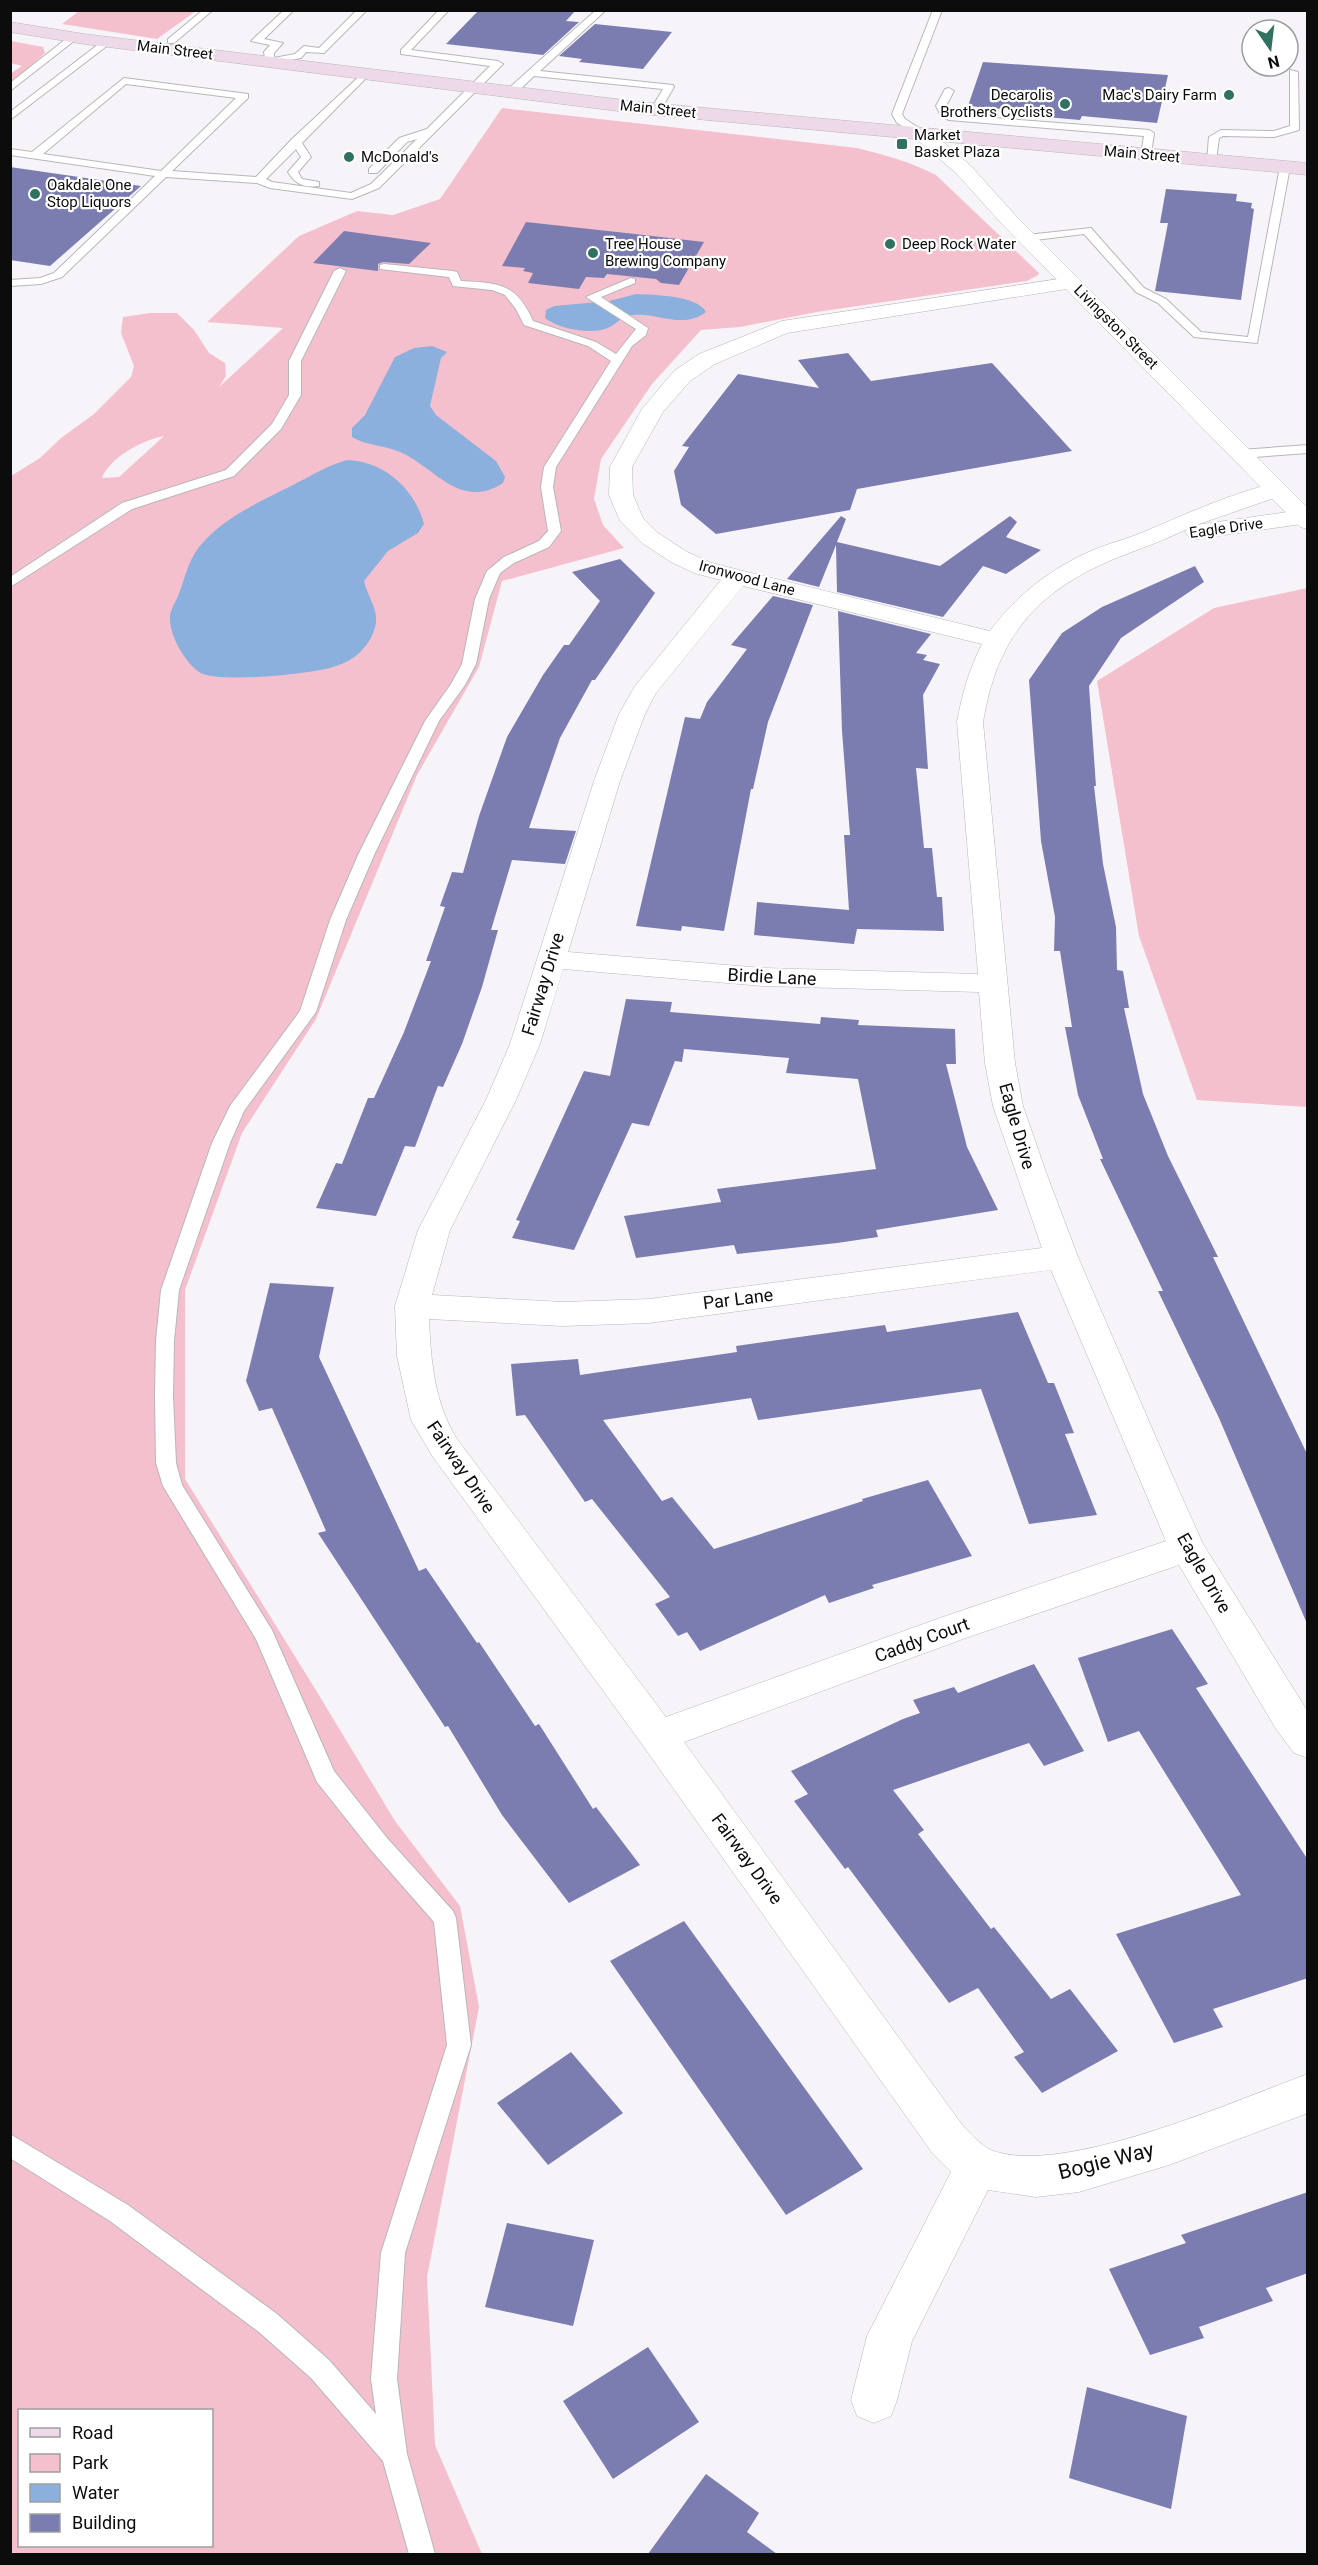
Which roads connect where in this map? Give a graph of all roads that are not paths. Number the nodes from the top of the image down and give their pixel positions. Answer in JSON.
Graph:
{"nodes":[{"id":1,"x":209,"y":10,"type":"edge"},
{"id":2,"x":290,"y":10,"type":"edge"},
{"id":3,"x":363,"y":10,"type":"edge"},
{"id":4,"x":445,"y":10,"type":"edge"},
{"id":5,"x":602,"y":10,"type":"edge"},
{"id":6,"x":938,"y":10,"type":"edge"},
{"id":7,"x":10,"y":27,"type":"edge"},
{"id":8,"x":74,"y":37,"type":"junction"},
{"id":9,"x":171,"y":41,"type":"dead end"},
{"id":10,"x":107,"y":42,"type":"junction"},
{"id":11,"x":269,"y":62,"type":"junction"},
{"id":12,"x":533,"y":73,"type":"junction"},
{"id":13,"x":365,"y":74,"type":"junction"},
{"id":14,"x":1293,"y":78,"type":"edge"},
{"id":15,"x":10,"y":88,"type":"edge"},
{"id":16,"x":474,"y":88,"type":"junction"},
{"id":17,"x":949,"y":91,"type":"dead end"},
{"id":18,"x":511,"y":92,"type":"junction"},
{"id":19,"x":656,"y":110,"type":"junction"},
{"id":20,"x":10,"y":117,"type":"edge"},
{"id":21,"x":431,"y":130,"type":"junction"},
{"id":22,"x":923,"y":135,"type":"junction"},
{"id":23,"x":296,"y":141,"type":"junction"},
{"id":24,"x":10,"y":152,"type":"edge"},
{"id":25,"x":1146,"y":154,"type":"junction"},
{"id":26,"x":35,"y":155,"type":"junction"},
{"id":27,"x":1211,"y":160,"type":"junction"},
{"id":28,"x":1285,"y":167,"type":"junction"},
{"id":29,"x":1308,"y":169,"type":"edge"},
{"id":30,"x":163,"y":174,"type":"junction"},
{"id":31,"x":259,"y":180,"type":"junction"},
{"id":32,"x":1027,"y":238,"type":"junction"},
{"id":33,"x":384,"y":267,"type":"dead end"},
{"id":34,"x":340,"y":271,"type":"dead end"},
{"id":35,"x":631,"y":281,"type":"dead end"},
{"id":36,"x":10,"y":283,"type":"edge"},
{"id":37,"x":1078,"y":290,"type":"junction"},
{"id":38,"x":618,"y":360,"type":"junction"},
{"id":39,"x":1308,"y":449,"type":"edge"},
{"id":40,"x":1240,"y":454,"type":"junction"},
{"id":41,"x":1275,"y":490,"type":"junction"},
{"id":42,"x":1305,"y":519,"type":"edge"},
{"id":43,"x":1150,"y":538,"type":"junction"},
{"id":44,"x":737,"y":577,"type":"junction"},
{"id":45,"x":10,"y":583,"type":"edge"},
{"id":46,"x":995,"y":640,"type":"junction"},
{"id":47,"x":551,"y":959,"type":"junction"},
{"id":48,"x":993,"y":983,"type":"junction"},
{"id":49,"x":1062,"y":1257,"type":"junction"},
{"id":50,"x":412,"y":1306,"type":"junction"},
{"id":51,"x":1187,"y":1548,"type":"junction"},
{"id":52,"x":658,"y":1736,"type":"junction"},
{"id":53,"x":1308,"y":1742,"type":"edge"},
{"id":54,"x":1308,"y":2093,"type":"edge"},
{"id":55,"x":10,"y":2145,"type":"edge"},
{"id":56,"x":978,"y":2167,"type":"junction"},
{"id":57,"x":874,"y":2400,"type":"dead end"},
{"id":58,"x":394,"y":2454,"type":"junction"},
{"id":59,"x":422,"y":2554,"type":"edge"}],
"edges":[{"from":1,"to":9,"type":"lane"},
{"from":2,"to":11,"type":"lane"},
{"from":3,"to":11,"type":"lane"},
{"from":4,"to":16,"type":"lane"},
{"from":5,"to":12,"type":"lane"},
{"from":6,"to":22,"type":"lane"},
{"from":7,"to":8,"type":"main road","name":"Main Street"},
{"from":8,"to":10,"type":"main road","name":"Main Street"},
{"from":8,"to":15,"type":"lane"},
{"from":10,"to":11,"type":"main road","name":"Main Street"},
{"from":10,"to":20,"type":"lane"},
{"from":11,"to":13,"type":"main road","name":"Main Street"},
{"from":12,"to":18,"type":"lane"},
{"from":12,"to":19,"type":"lane"},
{"from":13,"to":16,"type":"main road","name":"Main Street"},
{"from":13,"to":23,"type":"lane"},
{"from":14,"to":27,"type":"lane"},
{"from":16,"to":18,"type":"main road","name":"Main Street"},
{"from":16,"to":21,"type":"lane"},
{"from":17,"to":25,"type":"lane"},
{"from":18,"to":19,"type":"main road","name":"Main Street"},
{"from":19,"to":22,"type":"main road","name":"Main Street"},
{"from":21,"to":23,"type":"lane"},
{"from":21,"to":31,"type":"lane"},
{"from":22,"to":25,"type":"main road","name":"Main Street"},
{"from":22,"to":32,"type":"street","name":"Livingston Street"},
{"from":23,"to":31,"type":"lane"},
{"from":24,"to":26,"type":"lane"},
{"from":25,"to":27,"type":"main road","name":"Main Street"},
{"from":26,"to":30,"type":"lane"},
{"from":26,"to":30,"type":"lane"},
{"from":27,"to":28,"type":"main road","name":"Main Street"},
{"from":28,"to":29,"type":"main road","name":"Main Street"},
{"from":28,"to":32,"type":"lane"},
{"from":30,"to":31,"type":"lane"},
{"from":30,"to":36,"type":"lane"},
{"from":32,"to":37,"type":"street","name":"Livingston Street"},
{"from":33,"to":38,"type":"lane"},
{"from":34,"to":45,"type":"lane"},
{"from":35,"to":38,"type":"lane"},
{"from":37,"to":40,"type":"street","name":"Livingston Street"},
{"from":37,"to":44,"type":"street","name":"Ironwood Lane"},
{"from":38,"to":58,"type":"lane"},
{"from":39,"to":40,"type":"lane"},
{"from":40,"to":41,"type":"street","name":"Livingston Street"},
{"from":41,"to":42,"type":"street","name":"Livingston Street"},
{"from":41,"to":43,"type":"street","name":"Eagle Drive"},
{"from":42,"to":43,"type":"street","name":"Eagle Drive"},
{"from":43,"to":46,"type":"street","name":"Eagle Drive"},
{"from":44,"to":46,"type":"street","name":"Ironwood Lane"},
{"from":44,"to":47,"type":"street","name":"Fairway Drive"},
{"from":46,"to":48,"type":"street","name":"Eagle Drive"},
{"from":47,"to":48,"type":"street","name":"Birdie Lane"},
{"from":47,"to":50,"type":"street","name":"Fairway Drive"},
{"from":48,"to":49,"type":"street","name":"Eagle Drive"},
{"from":49,"to":50,"type":"street","name":"Par Lane"},
{"from":49,"to":51,"type":"street","name":"Eagle Drive"},
{"from":50,"to":52,"type":"street","name":"Fairway Drive"},
{"from":51,"to":52,"type":"street","name":"Caddy Court"},
{"from":51,"to":53,"type":"street","name":"Eagle Drive"},
{"from":52,"to":56,"type":"street","name":"Fairway Drive"},
{"from":54,"to":56,"type":"street","name":"Bogie Way"},
{"from":55,"to":58,"type":"lane"},
{"from":56,"to":57,"type":"street"},
{"from":58,"to":59,"type":"lane"}]}
